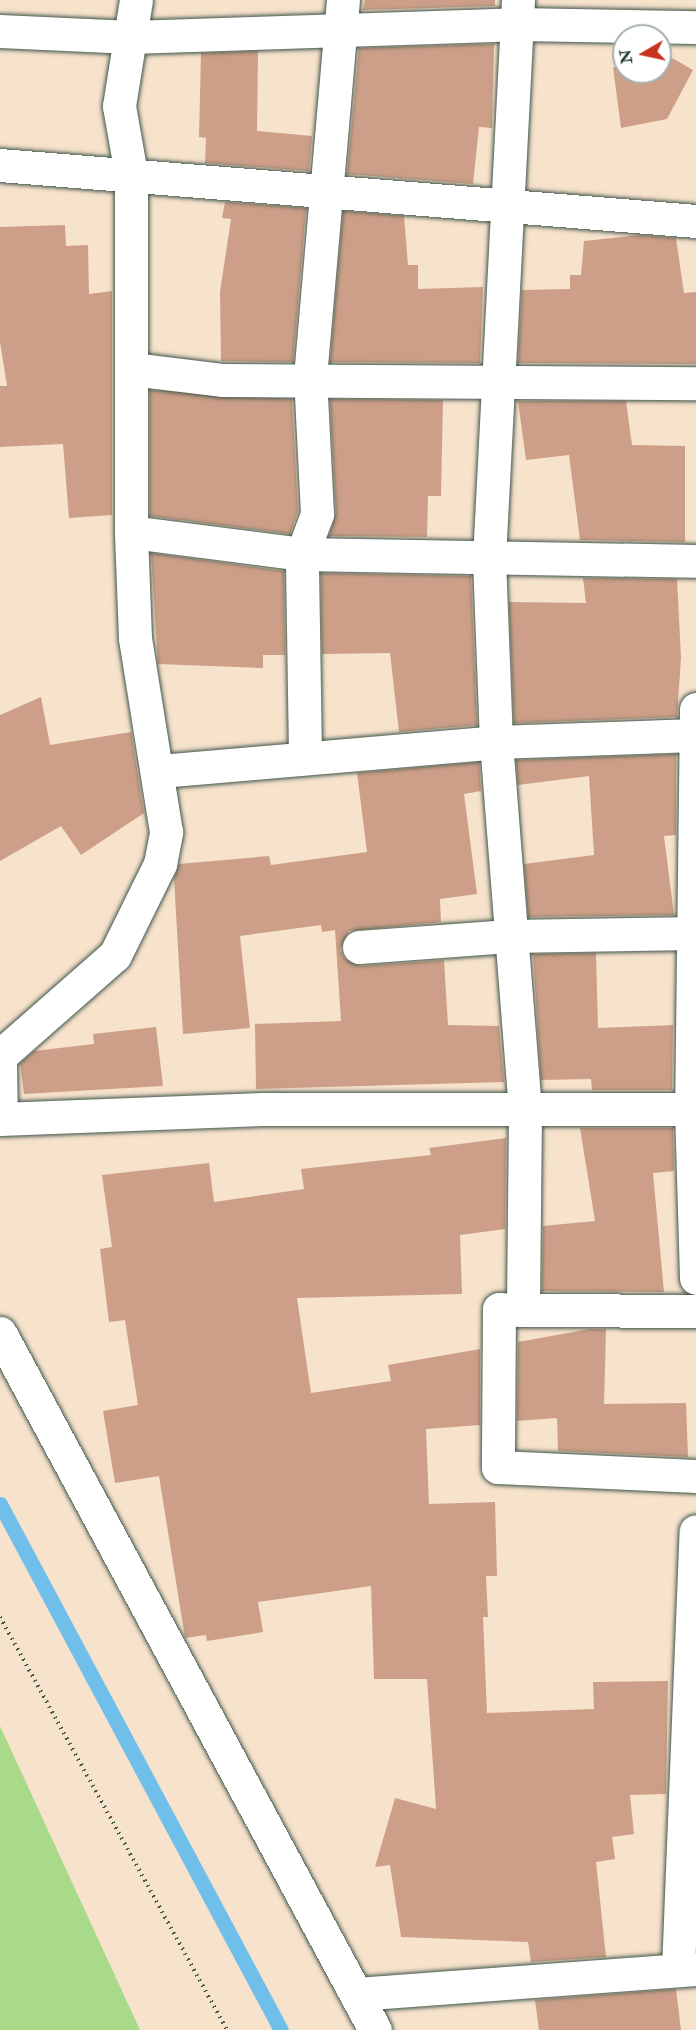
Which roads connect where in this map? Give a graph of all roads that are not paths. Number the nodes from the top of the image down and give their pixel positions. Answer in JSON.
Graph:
{"nodes":[{"id":1,"x":136,"y":0,"type":"edge"},
{"id":2,"x":518,"y":12,"type":"edge"},
{"id":3,"x":343,"y":14,"type":"edge"},
{"id":4,"x":696,"y":27,"type":"edge"},
{"id":5,"x":0,"y":31,"type":"edge"},
{"id":6,"x":131,"y":37,"type":"junction"},
{"id":7,"x":0,"y":165,"type":"edge"},
{"id":8,"x":131,"y":174,"type":"junction"},
{"id":9,"x":329,"y":192,"type":"junction"},
{"id":10,"x":512,"y":207,"type":"junction"},
{"id":11,"x":696,"y":221,"type":"edge"},
{"id":12,"x":132,"y":369,"type":"junction"},
{"id":13,"x":310,"y":377,"type":"junction"},
{"id":14,"x":498,"y":381,"type":"junction"},
{"id":15,"x":696,"y":383,"type":"edge"},
{"id":16,"x":131,"y":532,"type":"junction"},
{"id":17,"x":302,"y":554,"type":"junction"},
{"id":18,"x":489,"y":559,"type":"junction"},
{"id":19,"x":696,"y":561,"type":"edge"},
{"id":20,"x":695,"y":726,"type":"edge"},
{"id":21,"x":496,"y":742,"type":"junction"},
{"id":22,"x":305,"y":756,"type":"junction"},
{"id":23,"x":160,"y":771,"type":"junction"},
{"id":24,"x":694,"y":933,"type":"edge"},
{"id":25,"x":509,"y":936,"type":"junction"},
{"id":26,"x":359,"y":947,"type":"dead end"},
{"id":27,"x":0,"y":1056,"type":"edge"},
{"id":28,"x":0,"y":1064,"type":"edge"},
{"id":29,"x":694,"y":1109,"type":"edge"},
{"id":30,"x":525,"y":1113,"type":"junction"},
{"id":31,"x":0,"y":1119,"type":"edge"},
{"id":32,"x":696,"y":1278,"type":"edge"},
{"id":33,"x":523,"y":1310,"type":"junction"},
{"id":34,"x":696,"y":1311,"type":"edge"},
{"id":35,"x":0,"y":1333,"type":"edge"},
{"id":36,"x":696,"y":1476,"type":"edge"},
{"id":37,"x":696,"y":1531,"type":"edge"},
{"id":38,"x":694,"y":1635,"type":"edge"},
{"id":39,"x":687,"y":1970,"type":"edge"},
{"id":40,"x":356,"y":1994,"type":"junction"},
{"id":41,"x":375,"y":2030,"type":"edge"}],
"edges":[{"from":1,"to":6,"type":"street"},
{"from":2,"to":3,"type":"street"},
{"from":2,"to":4,"type":"street"},
{"from":2,"to":10,"type":"street"},
{"from":3,"to":6,"type":"street"},
{"from":3,"to":9,"type":"street"},
{"from":5,"to":6,"type":"street"},
{"from":6,"to":8,"type":"street"},
{"from":7,"to":8,"type":"street"},
{"from":8,"to":9,"type":"street"},
{"from":8,"to":12,"type":"street"},
{"from":9,"to":10,"type":"street"},
{"from":9,"to":13,"type":"street"},
{"from":10,"to":11,"type":"street"},
{"from":10,"to":14,"type":"street"},
{"from":12,"to":13,"type":"street"},
{"from":12,"to":16,"type":"street"},
{"from":13,"to":14,"type":"street"},
{"from":13,"to":17,"type":"street"},
{"from":14,"to":15,"type":"street"},
{"from":14,"to":18,"type":"street"},
{"from":16,"to":17,"type":"street"},
{"from":16,"to":23,"type":"street"},
{"from":17,"to":18,"type":"street"},
{"from":17,"to":22,"type":"street"},
{"from":18,"to":19,"type":"street"},
{"from":18,"to":21,"type":"street"},
{"from":20,"to":21,"type":"street"},
{"from":20,"to":24,"type":"street"},
{"from":21,"to":22,"type":"street"},
{"from":21,"to":25,"type":"street"},
{"from":22,"to":23,"type":"street"},
{"from":23,"to":27,"type":"street"},
{"from":24,"to":25,"type":"street"},
{"from":24,"to":29,"type":"street"},
{"from":25,"to":26,"type":"street"},
{"from":25,"to":30,"type":"street"},
{"from":28,"to":31,"type":"street"},
{"from":29,"to":30,"type":"street"},
{"from":29,"to":32,"type":"street"},
{"from":30,"to":31,"type":"street"},
{"from":30,"to":33,"type":"street"},
{"from":33,"to":34,"type":"street"},
{"from":33,"to":36,"type":"street"},
{"from":35,"to":40,"type":"street"},
{"from":37,"to":38,"type":"street"},
{"from":38,"to":39,"type":"street"},
{"from":39,"to":40,"type":"street"},
{"from":40,"to":41,"type":"street"}]}
